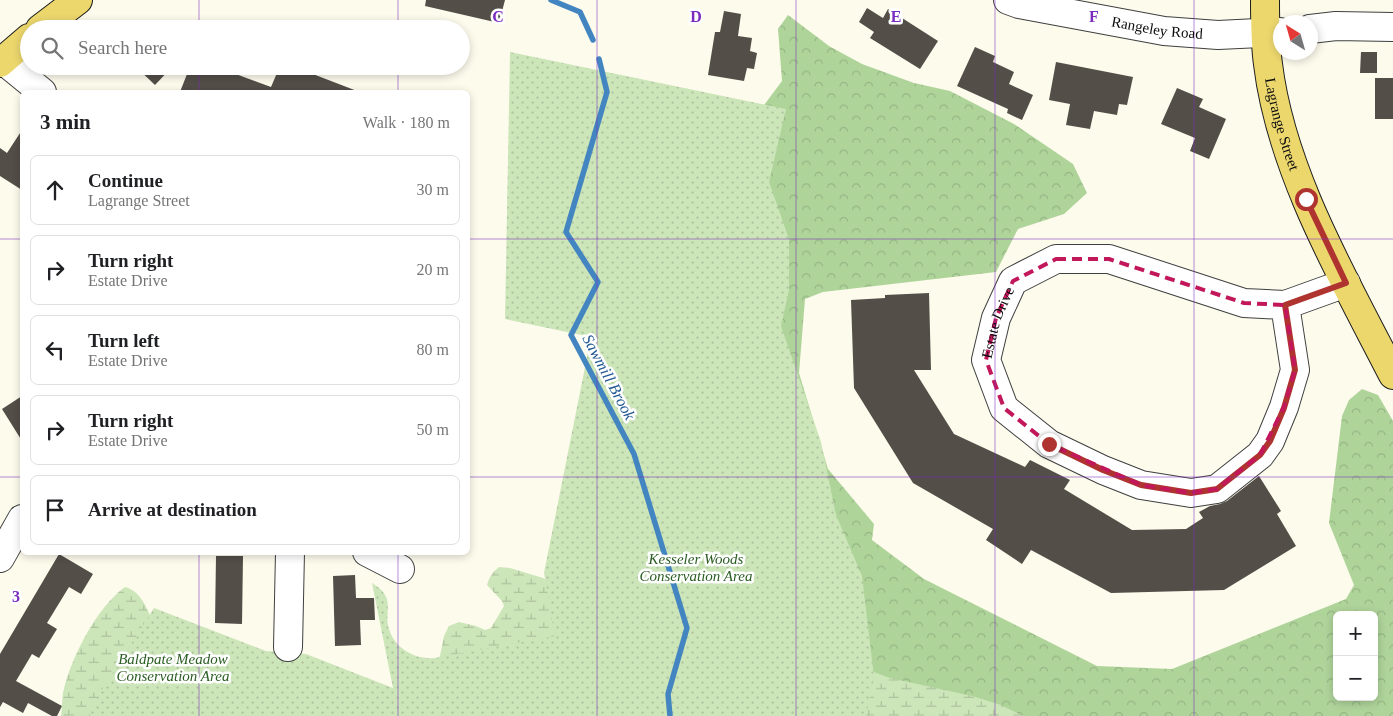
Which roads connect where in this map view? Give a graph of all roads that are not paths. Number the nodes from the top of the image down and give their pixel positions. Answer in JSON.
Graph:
{"nodes":[{"id":1,"x":78,"y":0,"type":"edge"},
{"id":2,"x":1008,"y":0,"type":"edge"},
{"id":3,"x":1265,"y":0,"type":"edge"},
{"id":4,"x":50,"y":20,"type":"edge"},
{"id":5,"x":1393,"y":27,"type":"edge"},
{"id":6,"x":1318,"y":28,"type":"edge"},
{"id":7,"x":1273,"y":32,"type":"edge"},
{"id":8,"x":20,"y":45,"type":"edge"},
{"id":9,"x":1,"y":61,"type":"edge"},
{"id":10,"x":39,"y":90,"type":"edge"},
{"id":11,"x":1346,"y":283,"type":"junction"},
{"id":12,"x":1285,"y":305,"type":"junction"},
{"id":13,"x":1393,"y":375,"type":"edge"},
{"id":14,"x":20,"y":523,"type":"edge"},
{"id":15,"x":290,"y":555,"type":"edge"},
{"id":16,"x":373,"y":555,"type":"edge"},
{"id":17,"x":0,"y":558,"type":"edge"},
{"id":18,"x":400,"y":569,"type":"dead end"},
{"id":19,"x":288,"y":647,"type":"dead end"}],
"edges":[{"from":1,"to":4,"type":"main road"},
{"from":2,"to":7,"type":"street","name":"Rangeley Road"},
{"from":3,"to":7,"type":"main road","name":"Lagrange Street"},
{"from":5,"to":6,"type":"street"},
{"from":7,"to":11,"type":"main road","name":"Lagrange Street"},
{"from":8,"to":9,"type":"main road"},
{"from":9,"to":10,"type":"street"},
{"from":11,"to":12,"type":"street","name":"Estate Drive"},
{"from":11,"to":13,"type":"main road","name":"Lagrange Street"},
{"from":12,"to":12,"type":"street","name":"Estate Drive"},
{"from":14,"to":17,"type":"street"},
{"from":15,"to":19,"type":"street"},
{"from":16,"to":18,"type":"street"}]}
